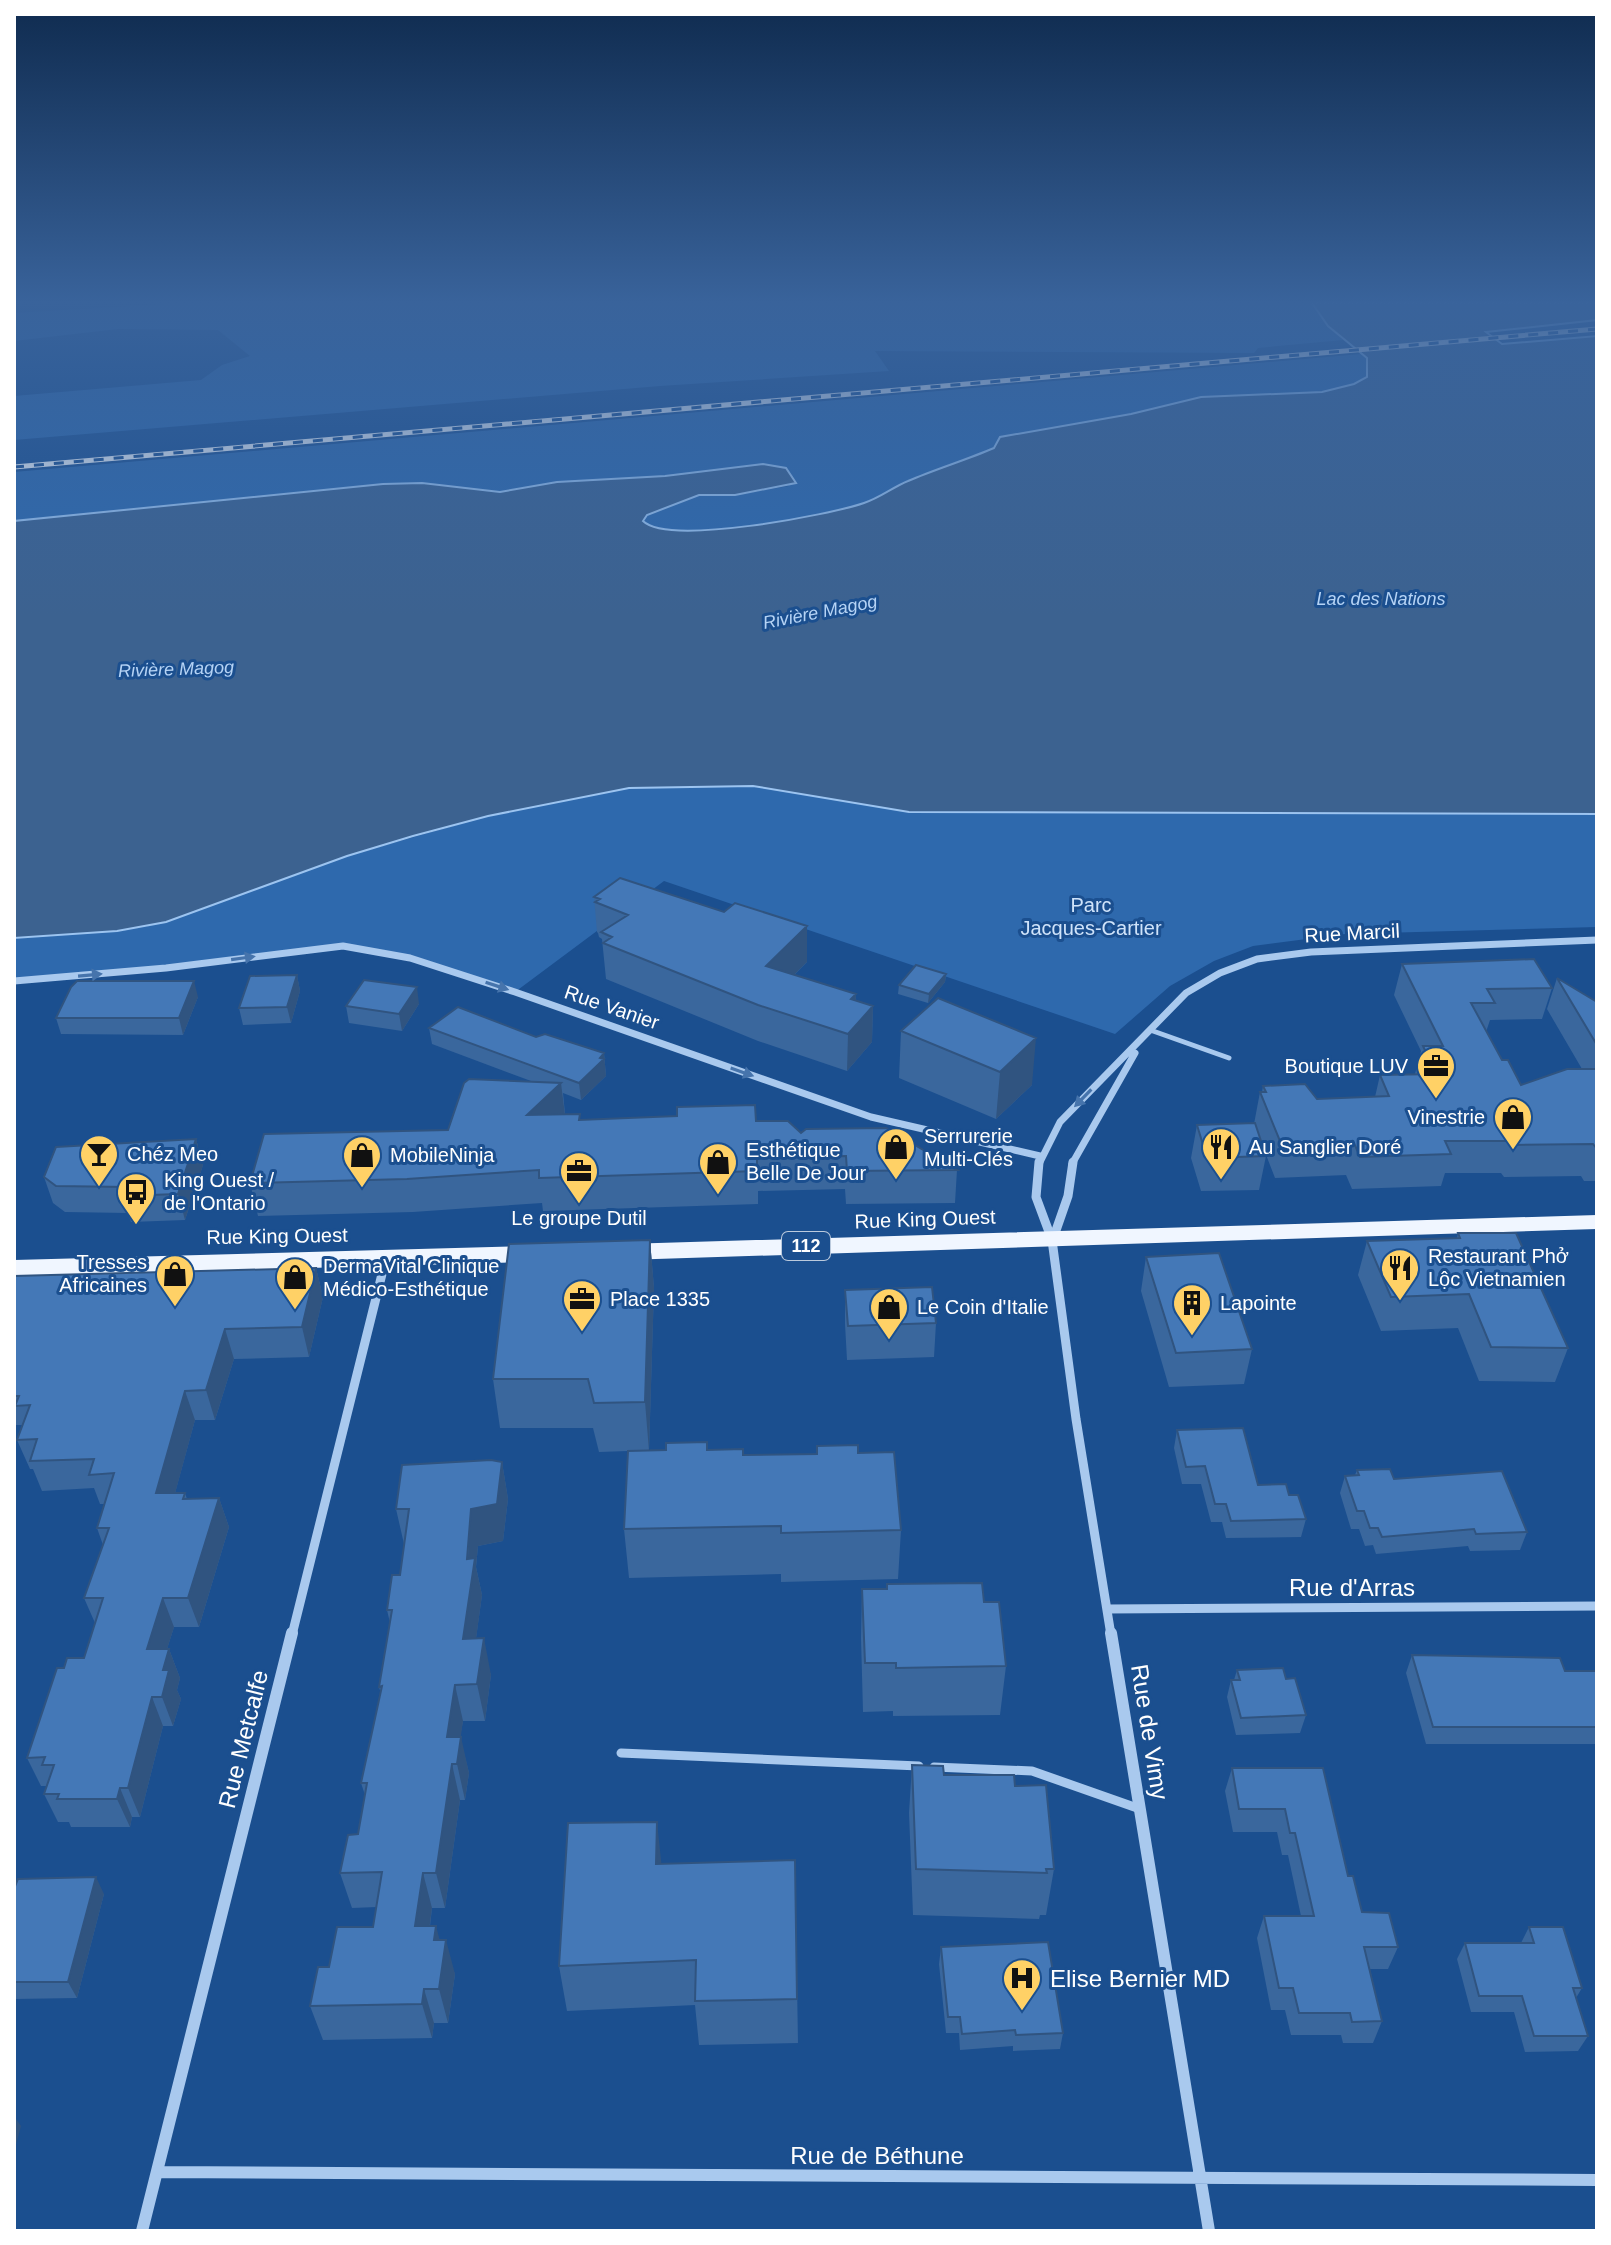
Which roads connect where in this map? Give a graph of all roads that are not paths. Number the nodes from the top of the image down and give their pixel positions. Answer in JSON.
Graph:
{"nodes":[{"id":1,"x":1597,"y":940,"type":"edge"},
{"id":2,"x":14,"y":981,"type":"edge"},
{"id":3,"x":1153,"y":1031,"type":"junction"},
{"id":4,"x":1140,"y":1044,"type":"junction"},
{"id":5,"x":1229,"y":1058,"type":"dead end"},
{"id":6,"x":1040,"y":1156,"type":"junction"},
{"id":7,"x":1597,"y":1222,"type":"edge"},
{"id":8,"x":1052,"y":1240,"type":"junction"},
{"id":9,"x":604,"y":1252,"type":"edge"},
{"id":10,"x":557,"y":1253,"type":"edge"},
{"id":11,"x":386,"y":1258,"type":"junction"},
{"id":12,"x":14,"y":1268,"type":"edge"},
{"id":13,"x":1597,"y":1606,"type":"edge"},
{"id":14,"x":1107,"y":1609,"type":"junction"},
{"id":15,"x":621,"y":1753,"type":"dead end"},
{"id":16,"x":1140,"y":1809,"type":"junction"},
{"id":17,"x":157,"y":2172,"type":"junction"},
{"id":18,"x":1201,"y":2180,"type":"junction"},
{"id":19,"x":1597,"y":2180,"type":"edge"},
{"id":20,"x":142,"y":2231,"type":"edge"},
{"id":21,"x":1209,"y":2231,"type":"edge"}],
"edges":[{"from":1,"to":3,"type":"street","name":"Rue Marcil"},
{"from":2,"to":6,"type":"street","name":"Rue Vanier","one_way":true},
{"from":3,"to":4,"type":"street","name":"Rue Marcil"},
{"from":3,"to":5,"type":"lane"},
{"from":4,"to":6,"type":"street","name":"Rue Marcil","one_way":true},
{"from":4,"to":8,"type":"street","name":"Rue Marcil"},
{"from":6,"to":8,"type":"street","name":"Rue Marcil"},
{"from":7,"to":8,"type":"main road","name":"Rue King Ouest","number":"112"},
{"from":8,"to":9,"type":"main road","name":"Rue King Ouest","number":"112"},
{"from":8,"to":14,"type":"street","name":"Rue de Vimy"},
{"from":10,"to":11,"type":"main road","name":"Rue King Ouest"},
{"from":11,"to":12,"type":"main road","name":"Rue King Ouest"},
{"from":11,"to":17,"type":"street","name":"Rue Metcalfe"},
{"from":13,"to":14,"type":"street","name":"Rue d'Arras"},
{"from":14,"to":16,"type":"street","name":"Rue de Vimy"},
{"from":15,"to":16,"type":"lane"},
{"from":16,"to":18,"type":"street","name":"Rue de Vimy"},
{"from":17,"to":18,"type":"street","name":"Rue de Béthune"},
{"from":17,"to":20,"type":"street","name":"Rue Metcalfe"},
{"from":18,"to":19,"type":"street","name":"Rue de Béthune"},
{"from":18,"to":21,"type":"street","name":"Rue de Vimy"}]}
